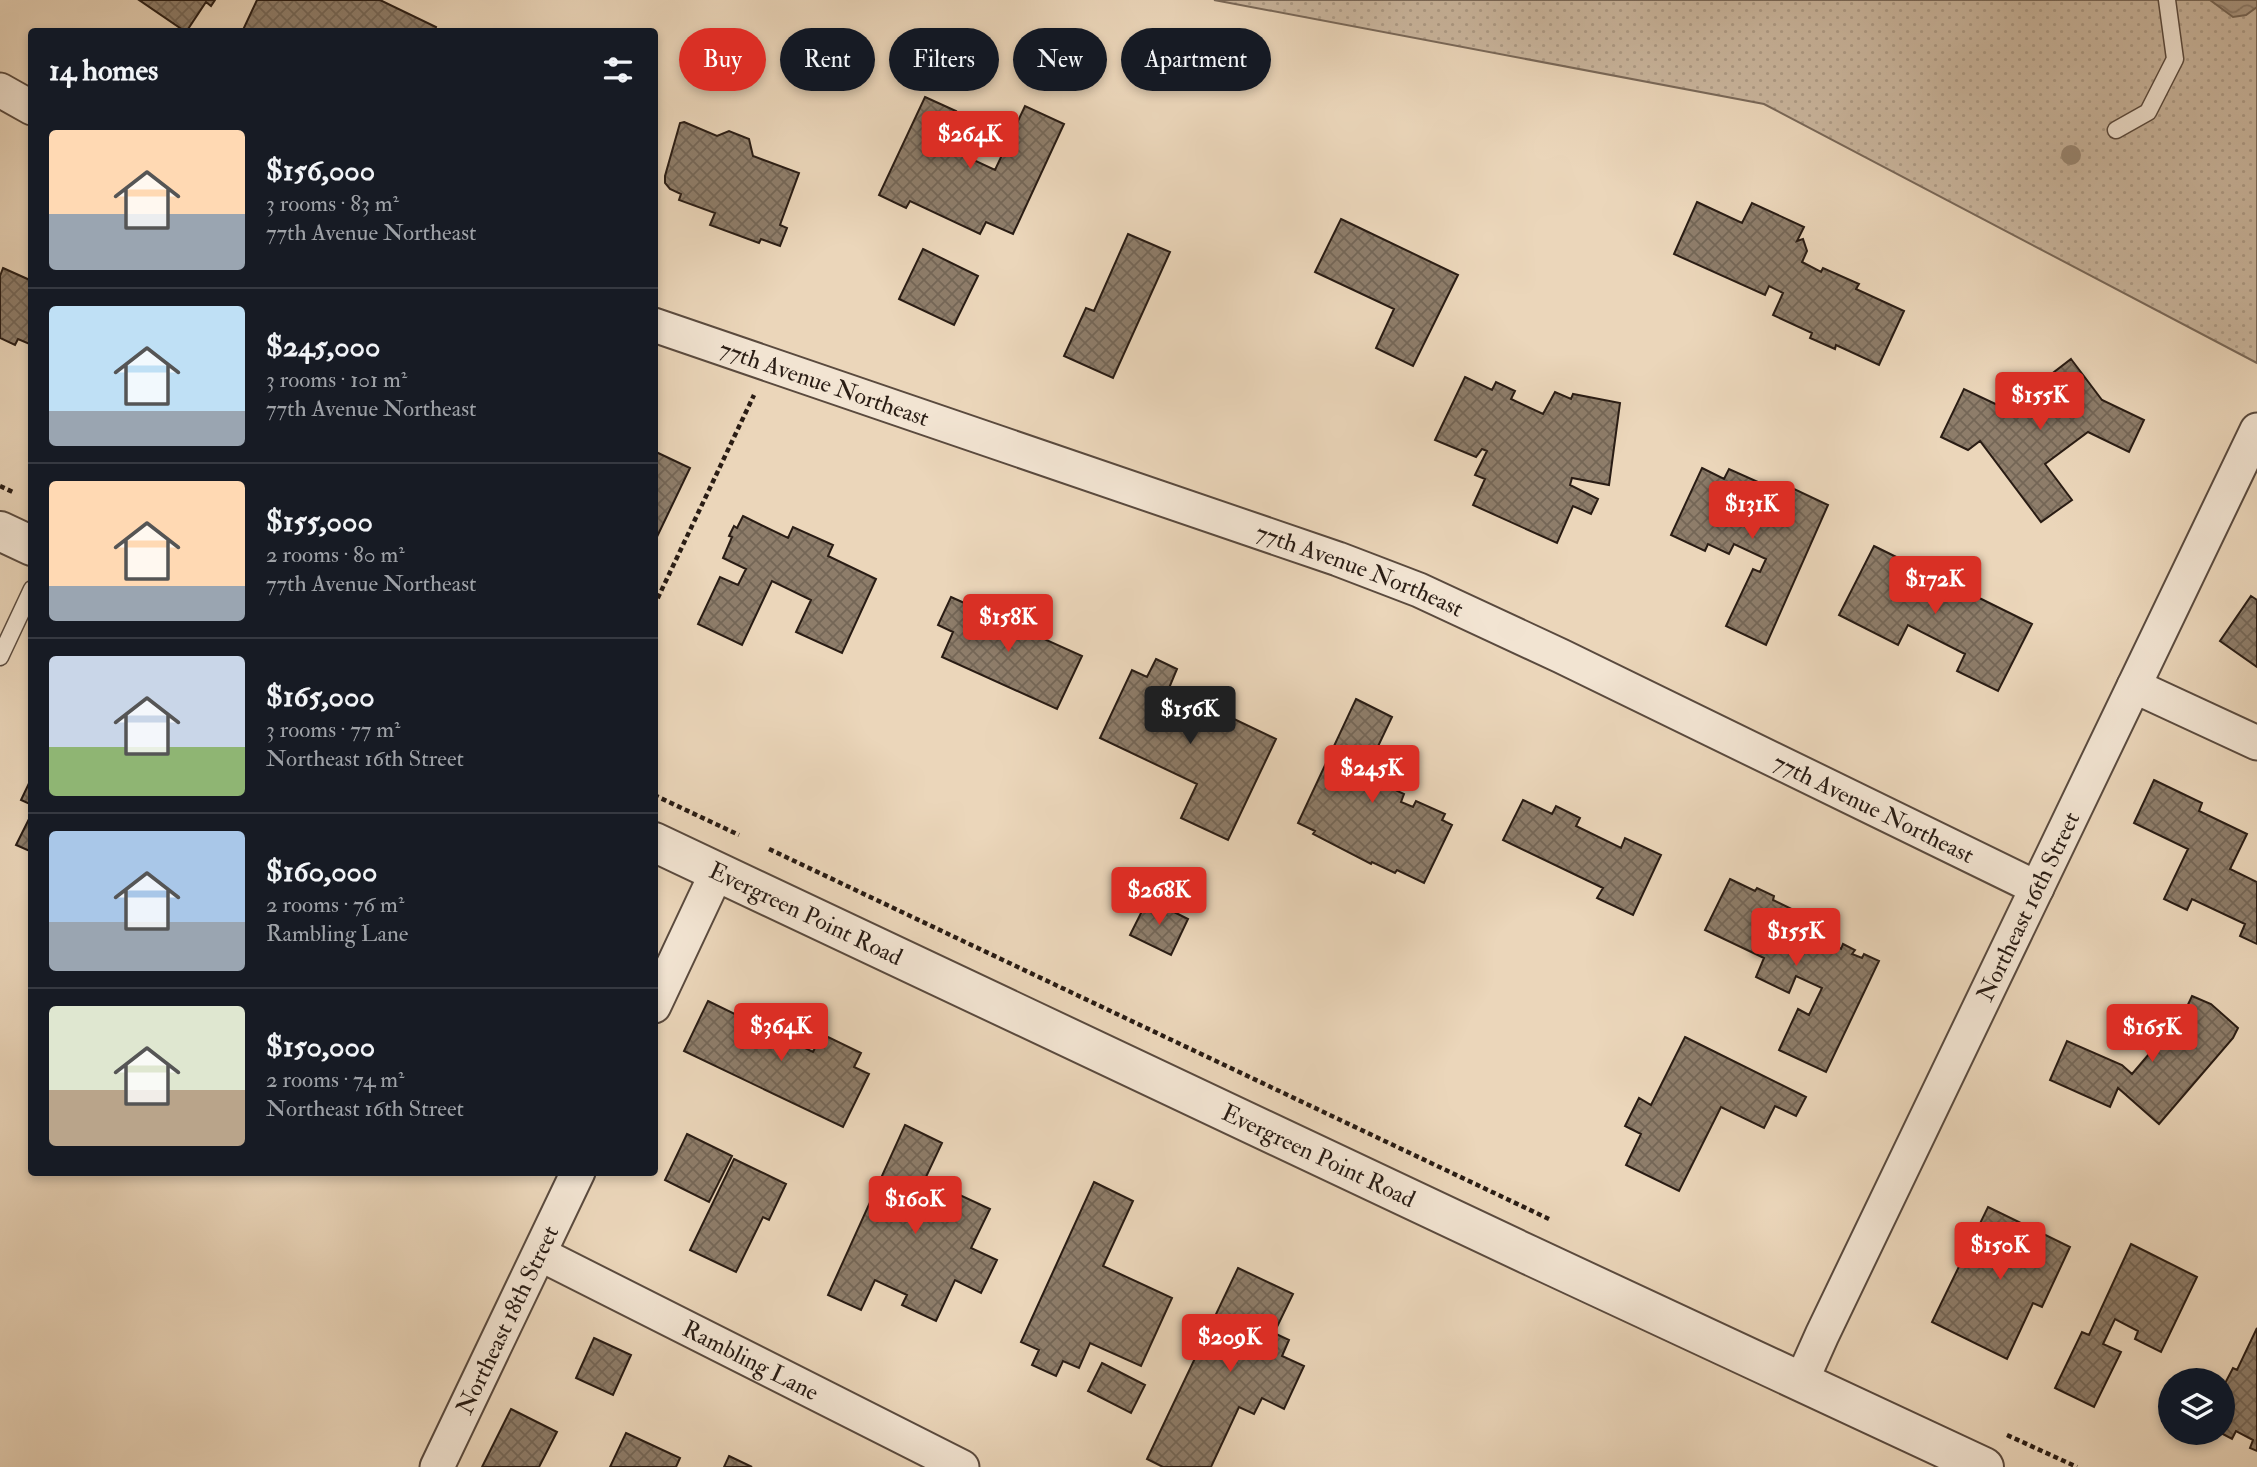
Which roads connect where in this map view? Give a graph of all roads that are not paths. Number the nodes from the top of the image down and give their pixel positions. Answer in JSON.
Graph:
{"nodes":[{"id":1,"x":2167,"y":0,"type":"edge"},
{"id":2,"x":0,"y":90,"type":"edge"},
{"id":3,"x":28,"y":106,"type":"edge"},
{"id":4,"x":2116,"y":130,"type":"dead end"},
{"id":5,"x":658,"y":326,"type":"edge"},
{"id":6,"x":2257,"y":430,"type":"edge"},
{"id":7,"x":0,"y":531,"type":"edge"},
{"id":8,"x":28,"y":544,"type":"edge"},
{"id":9,"x":28,"y":598,"type":"edge"},
{"id":10,"x":0,"y":657,"type":"edge"},
{"id":11,"x":2134,"y":686,"type":"junction"},
{"id":12,"x":2257,"y":743,"type":"edge"},
{"id":13,"x":658,"y":844,"type":"edge"},
{"id":14,"x":717,"y":872,"type":"junction"},
{"id":15,"x":2037,"y":888,"type":"junction"},
{"id":16,"x":658,"y":997,"type":"edge"},
{"id":17,"x":576,"y":1176,"type":"edge"},
{"id":18,"x":540,"y":1254,"type":"junction"},
{"id":19,"x":1801,"y":1382,"type":"junction"},
{"id":20,"x":437,"y":1467,"type":"edge"},
{"id":21,"x":962,"y":1467,"type":"edge"},
{"id":22,"x":1984,"y":1467,"type":"edge"}],
"edges":[{"from":1,"to":4,"type":"lane"},
{"from":2,"to":3,"type":"street"},
{"from":5,"to":15,"type":"street","name":"77th Avenue Northeast"},
{"from":6,"to":11,"type":"street","name":"Northeast 16th Street"},
{"from":7,"to":8,"type":"street"},
{"from":9,"to":10,"type":"lane"},
{"from":11,"to":12,"type":"street"},
{"from":11,"to":15,"type":"street","name":"Northeast 16th Street"},
{"from":13,"to":14,"type":"street","name":"Evergreen Point Road"},
{"from":14,"to":16,"type":"street"},
{"from":14,"to":19,"type":"street","name":"Evergreen Point Road"},
{"from":15,"to":19,"type":"street","name":"Northeast 16th Street"},
{"from":17,"to":18,"type":"street","name":"Northeast 18th Street"},
{"from":18,"to":20,"type":"street","name":"Northeast 18th Street"},
{"from":18,"to":21,"type":"street","name":"Rambling Lane"},
{"from":19,"to":22,"type":"street","name":"Evergreen Point Road"}]}
